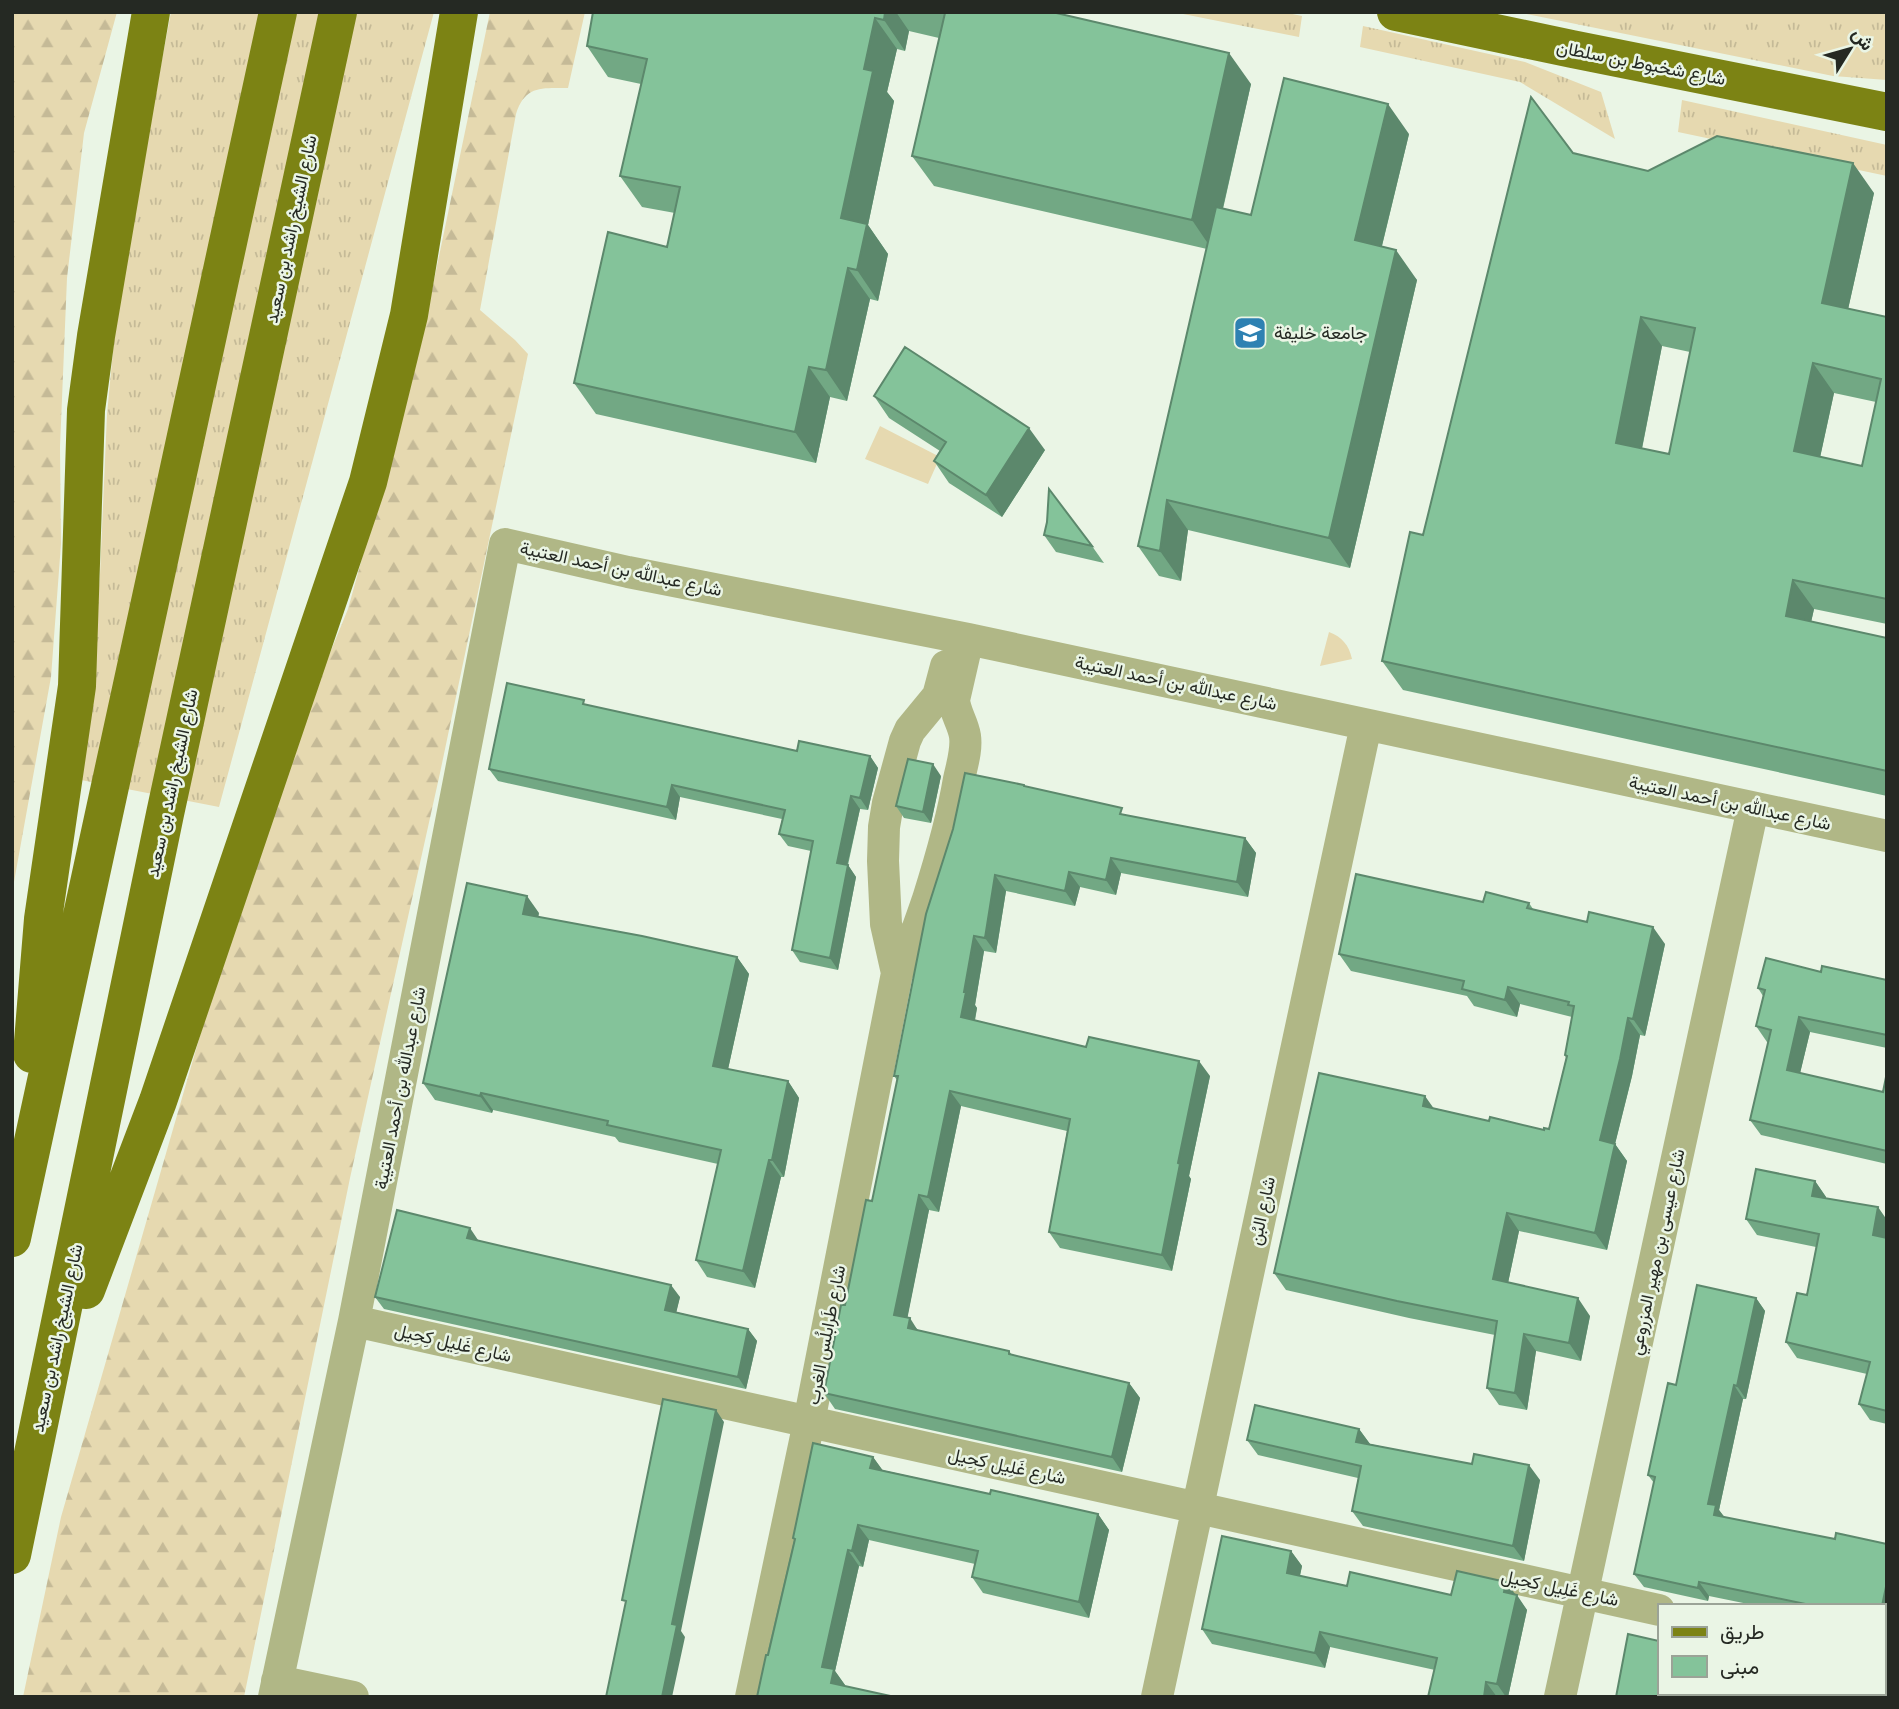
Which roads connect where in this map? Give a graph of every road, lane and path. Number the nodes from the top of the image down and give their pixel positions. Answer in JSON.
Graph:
{"nodes":[{"id":1,"x":152,"y":12,"type":"edge"},
{"id":2,"x":278,"y":12,"type":"edge"},
{"id":3,"x":338,"y":12,"type":"edge"},
{"id":4,"x":1396,"y":12,"type":"edge"},
{"id":5,"x":460,"y":17,"type":"edge"},
{"id":6,"x":1886,"y":112,"type":"edge"},
{"id":7,"x":960,"y":637,"type":"junction"},
{"id":8,"x":1366,"y":725,"type":"junction"},
{"id":9,"x":1753,"y":808,"type":"junction"},
{"id":10,"x":1887,"y":836,"type":"edge"},
{"id":11,"x":897,"y":973,"type":"junction"},
{"id":12,"x":21,"y":1199,"type":"junction"},
{"id":13,"x":12,"y":1238,"type":"edge"},
{"id":14,"x":354,"y":1321,"type":"junction"},
{"id":15,"x":45,"y":1396,"type":"junction"},
{"id":16,"x":809,"y":1422,"type":"junction"},
{"id":17,"x":1198,"y":1508,"type":"junction"},
{"id":18,"x":12,"y":1555,"type":"edge"},
{"id":19,"x":1583,"y":1593,"type":"junction"},
{"id":20,"x":1658,"y":1610,"type":"edge"},
{"id":21,"x":276,"y":1689,"type":"edge"},
{"id":22,"x":353,"y":1697,"type":"edge"},
{"id":23,"x":751,"y":1697,"type":"edge"},
{"id":24,"x":1157,"y":1697,"type":"edge"},
{"id":25,"x":1560,"y":1697,"type":"edge"}],
"edges":[{"from":1,"to":12,"type":"main road"},
{"from":2,"to":12,"type":"main road"},
{"from":3,"to":15,"type":"main road","name":"شارع الشيخ راشد بن سعيد"},
{"from":4,"to":6,"type":"main road","name":"شارع شخبوط بن سلطان"},
{"from":5,"to":15,"type":"main road"},
{"from":7,"to":8,"type":"street","name":"شارع عبدالله بن أحمد العتيبة"},
{"from":7,"to":11,"type":"street","name":"شارع طَرابلُس الغرب"},
{"from":7,"to":11,"type":"street","name":"شارع طَرابلُس الغرب"},
{"from":7,"to":14,"type":"street","name":"شارع عبدالله بن أحمد العتيبة"},
{"from":8,"to":9,"type":"street","name":"شارع عبدالله بن أحمد العتيبة"},
{"from":8,"to":17,"type":"street","name":"شارع البُن"},
{"from":9,"to":10,"type":"street","name":"شارع عبدالله بن أحمد العتيبة"},
{"from":9,"to":19,"type":"street","name":"شارع عيسى بن مهير المزروعي"},
{"from":11,"to":16,"type":"street","name":"شارع طَرابلُس الغرب"},
{"from":12,"to":13,"type":"main road"},
{"from":14,"to":16,"type":"street","name":"شارع غَلِيل كِحِيل"},
{"from":14,"to":21,"type":"street","name":"شارع عبدالله بن أحمد العتيبة"},
{"from":15,"to":18,"type":"main road","name":"شارع الشيخ راشد بن سعيد"},
{"from":16,"to":17,"type":"street","name":"شارع غَلِيل كِحِيل"},
{"from":16,"to":23,"type":"street","name":"شارع طَرابلُس الغرب"},
{"from":17,"to":19,"type":"street","name":"شارع غَلِيل كِحِيل"},
{"from":17,"to":24,"type":"street","name":"شارع البُن"},
{"from":19,"to":20,"type":"street","name":"شارع غَلِيل كِحِيل"},
{"from":19,"to":25,"type":"street","name":"شارع عيسى بن مهير المزروعي"},
{"from":21,"to":22,"type":"street"}]}
